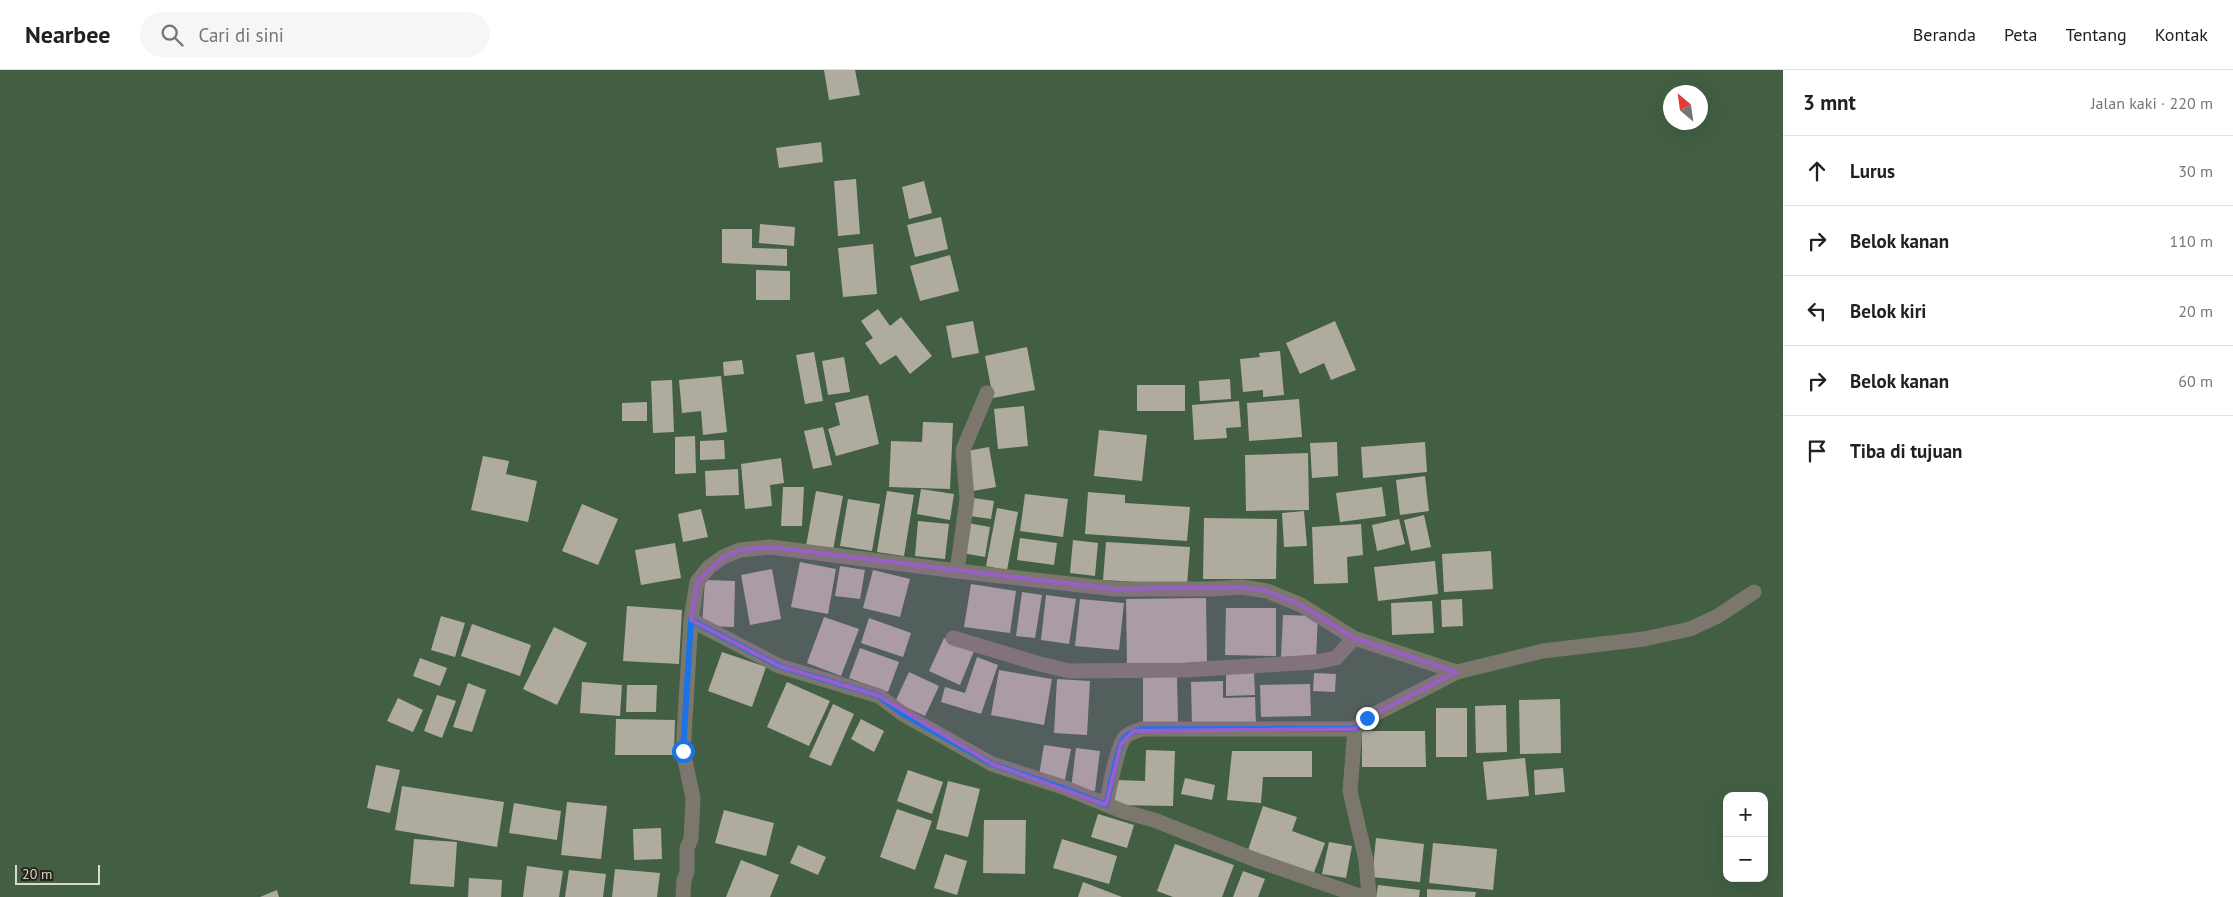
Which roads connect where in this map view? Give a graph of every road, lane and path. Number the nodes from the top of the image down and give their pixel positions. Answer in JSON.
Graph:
{"nodes":[{"id":1,"x":987,"y":393,"type":"dead end"},
{"id":2,"x":957,"y":572,"type":"junction"},
{"id":3,"x":1754,"y":592,"type":"dead end"},
{"id":4,"x":691,"y":620,"type":"junction"},
{"id":5,"x":953,"y":638,"type":"dead end"},
{"id":6,"x":1354,"y":638,"type":"junction"},
{"id":7,"x":1457,"y":672,"type":"junction"},
{"id":8,"x":1355,"y":729,"type":"junction"},
{"id":9,"x":1106,"y":805,"type":"junction"},
{"id":10,"x":683,"y":897,"type":"edge"},
{"id":11,"x":1363,"y":897,"type":"edge"},
{"id":12,"x":1369,"y":897,"type":"edge"}],
"edges":[{"from":1,"to":2,"type":"street"},
{"from":2,"to":4,"type":"street"},
{"from":2,"to":6,"type":"street"},
{"from":3,"to":7,"type":"street"},
{"from":4,"to":9,"type":"street"},
{"from":4,"to":10,"type":"street"},
{"from":5,"to":6,"type":"street"},
{"from":6,"to":7,"type":"street"},
{"from":7,"to":8,"type":"street"},
{"from":8,"to":9,"type":"street"},
{"from":8,"to":12,"type":"street"},
{"from":9,"to":11,"type":"street"}]}
